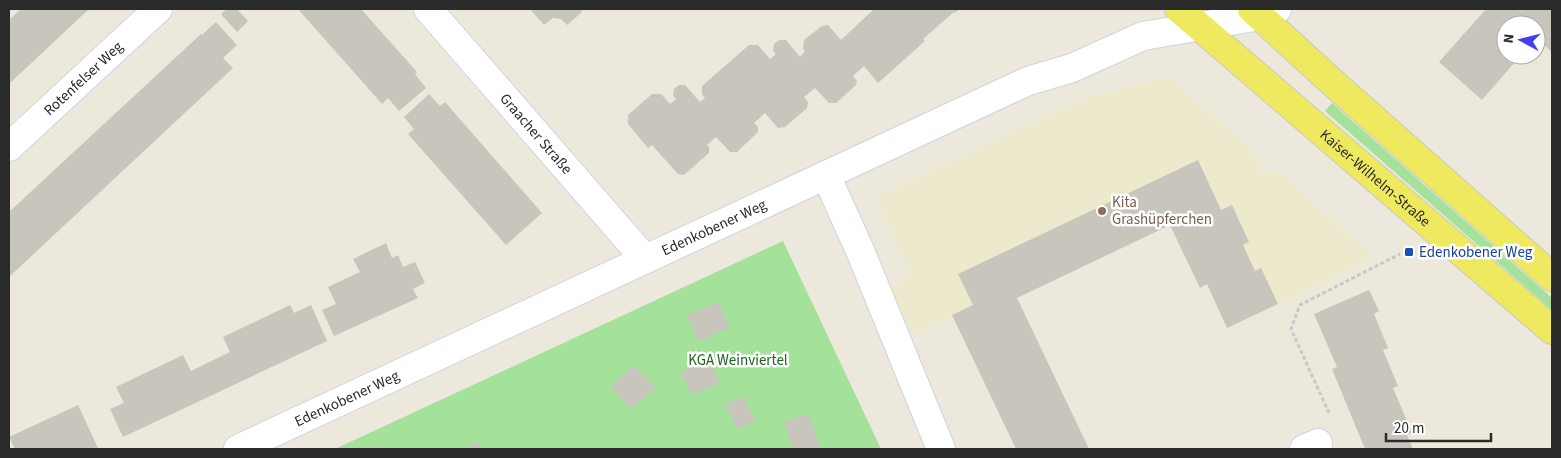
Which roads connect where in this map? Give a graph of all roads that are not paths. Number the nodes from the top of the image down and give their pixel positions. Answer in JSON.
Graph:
{"nodes":[{"id":1,"x":158,"y":9,"type":"edge"},
{"id":2,"x":428,"y":9,"type":"edge"},
{"id":3,"x":1263,"y":11,"type":"edge"},
{"id":4,"x":1188,"y":18,"type":"edge"},
{"id":5,"x":9,"y":147,"type":"edge"},
{"id":6,"x":826,"y":175,"type":"junction"},
{"id":7,"x":645,"y":259,"type":"junction"},
{"id":8,"x":1552,"y":277,"type":"edge"},
{"id":9,"x":1552,"y":330,"type":"edge"},
{"id":10,"x":238,"y":449,"type":"edge"},
{"id":11,"x":940,"y":449,"type":"edge"}],
"edges":[{"from":1,"to":5,"type":"street","name":"Rotenfelser Weg"},
{"from":2,"to":7,"type":"street","name":"Graacher Straße"},
{"from":3,"to":4,"type":"street"},
{"from":3,"to":8,"type":"main road"},
{"from":4,"to":6,"type":"street","name":"Edenkobener Weg"},
{"from":4,"to":9,"type":"main road","name":"Kaiser-Wilhelm-Straße"},
{"from":6,"to":7,"type":"street","name":"Edenkobener Weg"},
{"from":6,"to":11,"type":"street"},
{"from":7,"to":10,"type":"street","name":"Edenkobener Weg"}]}
